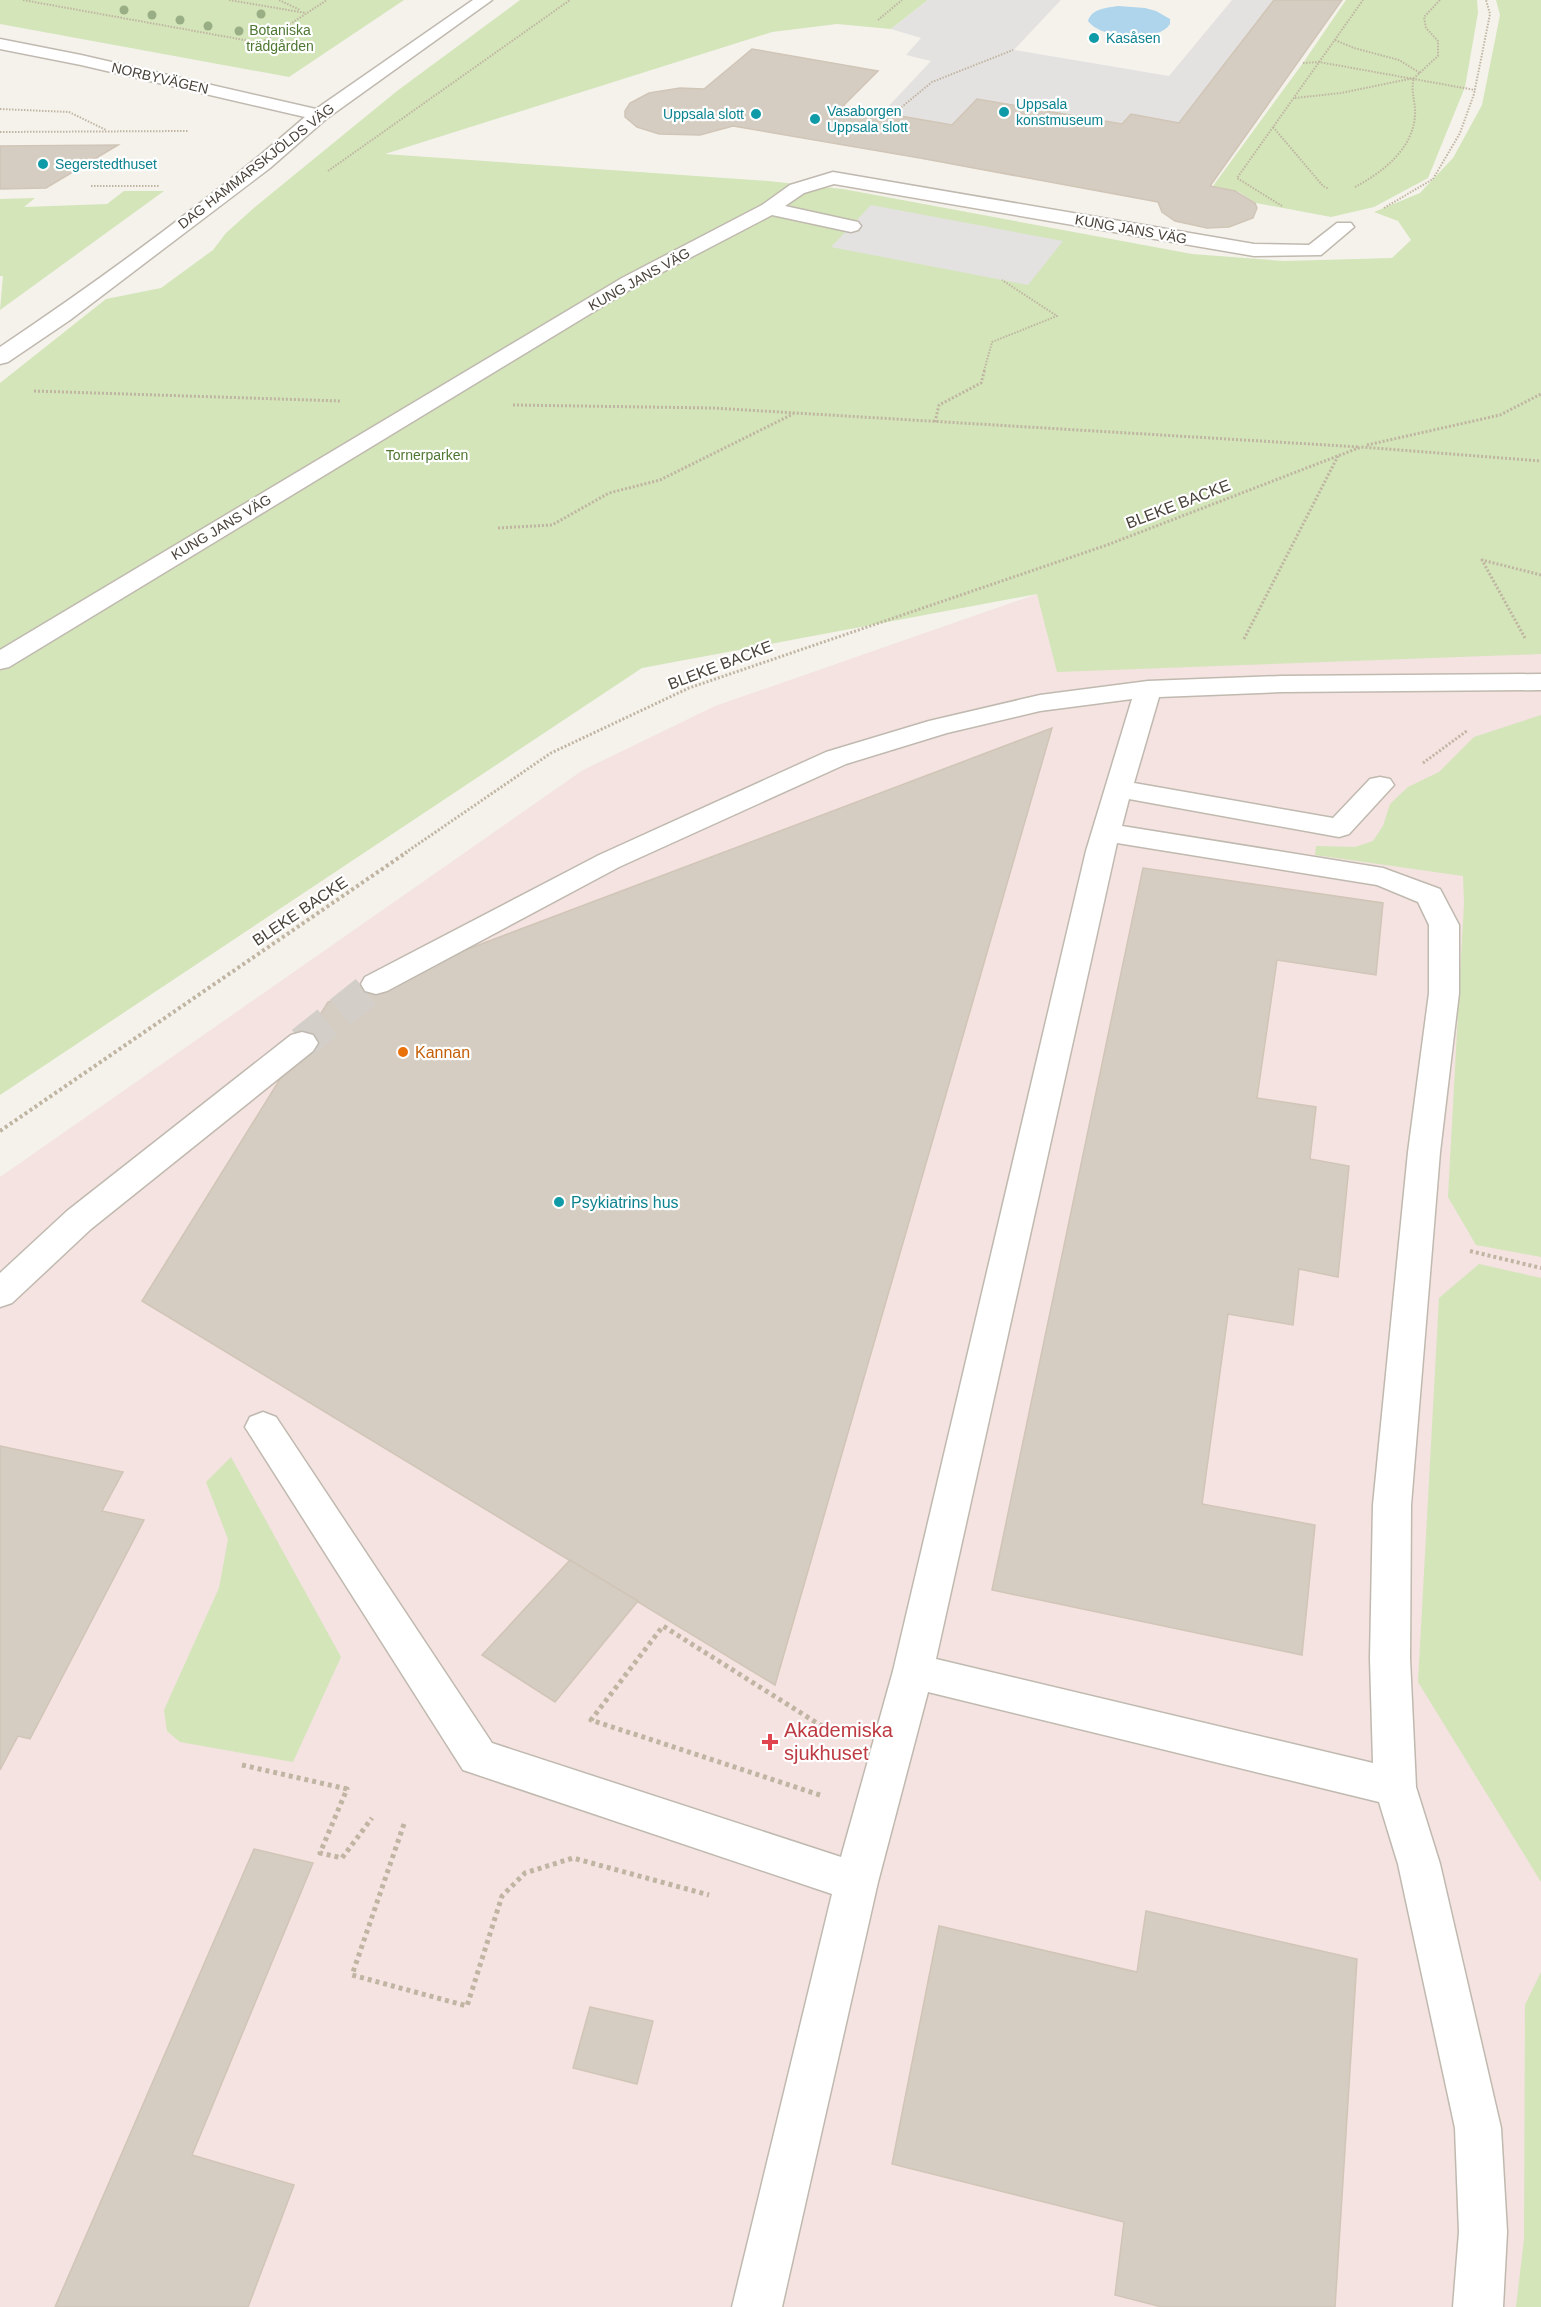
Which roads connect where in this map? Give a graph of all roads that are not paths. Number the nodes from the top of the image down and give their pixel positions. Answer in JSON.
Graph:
{"nodes":[{"id":1,"x":484,"y":0,"type":"edge"},
{"id":2,"x":0,"y":44,"type":"edge"},
{"id":3,"x":319,"y":115,"type":"junction"},
{"id":4,"x":770,"y":209,"type":"junction"},
{"id":5,"x":851,"y":226,"type":"dead end"},
{"id":6,"x":1344,"y":227,"type":"road end"},
{"id":7,"x":0,"y":357,"type":"edge"},
{"id":8,"x":0,"y":661,"type":"edge"},
{"id":9,"x":1541,"y":682,"type":"edge"},
{"id":10,"x":1148,"y":689,"type":"junction"},
{"id":11,"x":1380,"y":785,"type":"dead end"},
{"id":12,"x":1118,"y":789,"type":"junction"},
{"id":13,"x":1103,"y":842,"type":"junction"},
{"id":14,"x":376,"y":984,"type":"tunnel mouth"},
{"id":15,"x":303,"y":1043,"type":"tunnel mouth"},
{"id":16,"x":0,"y":1294,"type":"edge"},
{"id":17,"x":263,"y":1427,"type":"dead end"},
{"id":18,"x":913,"y":1671,"type":"junction"},
{"id":19,"x":1395,"y":1787,"type":"junction"},
{"id":20,"x":856,"y":1882,"type":"junction"},
{"id":21,"x":757,"y":2307,"type":"edge"},
{"id":22,"x":1478,"y":2307,"type":"edge"}],
"edges":[{"from":1,"to":3,"type":"street","name":"DAG HAMMARSKJÖLDS VÄG"},
{"from":2,"to":3,"type":"street","name":"NORBYVÄGEN"},
{"from":3,"to":7,"type":"street","name":"DAG HAMMARSKJÖLDS VÄG"},
{"from":4,"to":5,"type":"street"},
{"from":4,"to":6,"type":"street","name":"KUNG JANS VÄG"},
{"from":4,"to":8,"type":"street","name":"KUNG JANS VÄG"},
{"from":9,"to":10,"type":"street"},
{"from":10,"to":12,"type":"street"},
{"from":10,"to":14,"type":"street"},
{"from":11,"to":12,"type":"street"},
{"from":12,"to":13,"type":"street"},
{"from":13,"to":18,"type":"street"},
{"from":13,"to":19,"type":"street"},
{"from":15,"to":16,"type":"street"},
{"from":17,"to":20,"type":"street"},
{"from":18,"to":19,"type":"street"},
{"from":18,"to":20,"type":"street"},
{"from":19,"to":22,"type":"street"},
{"from":20,"to":21,"type":"street"}]}
